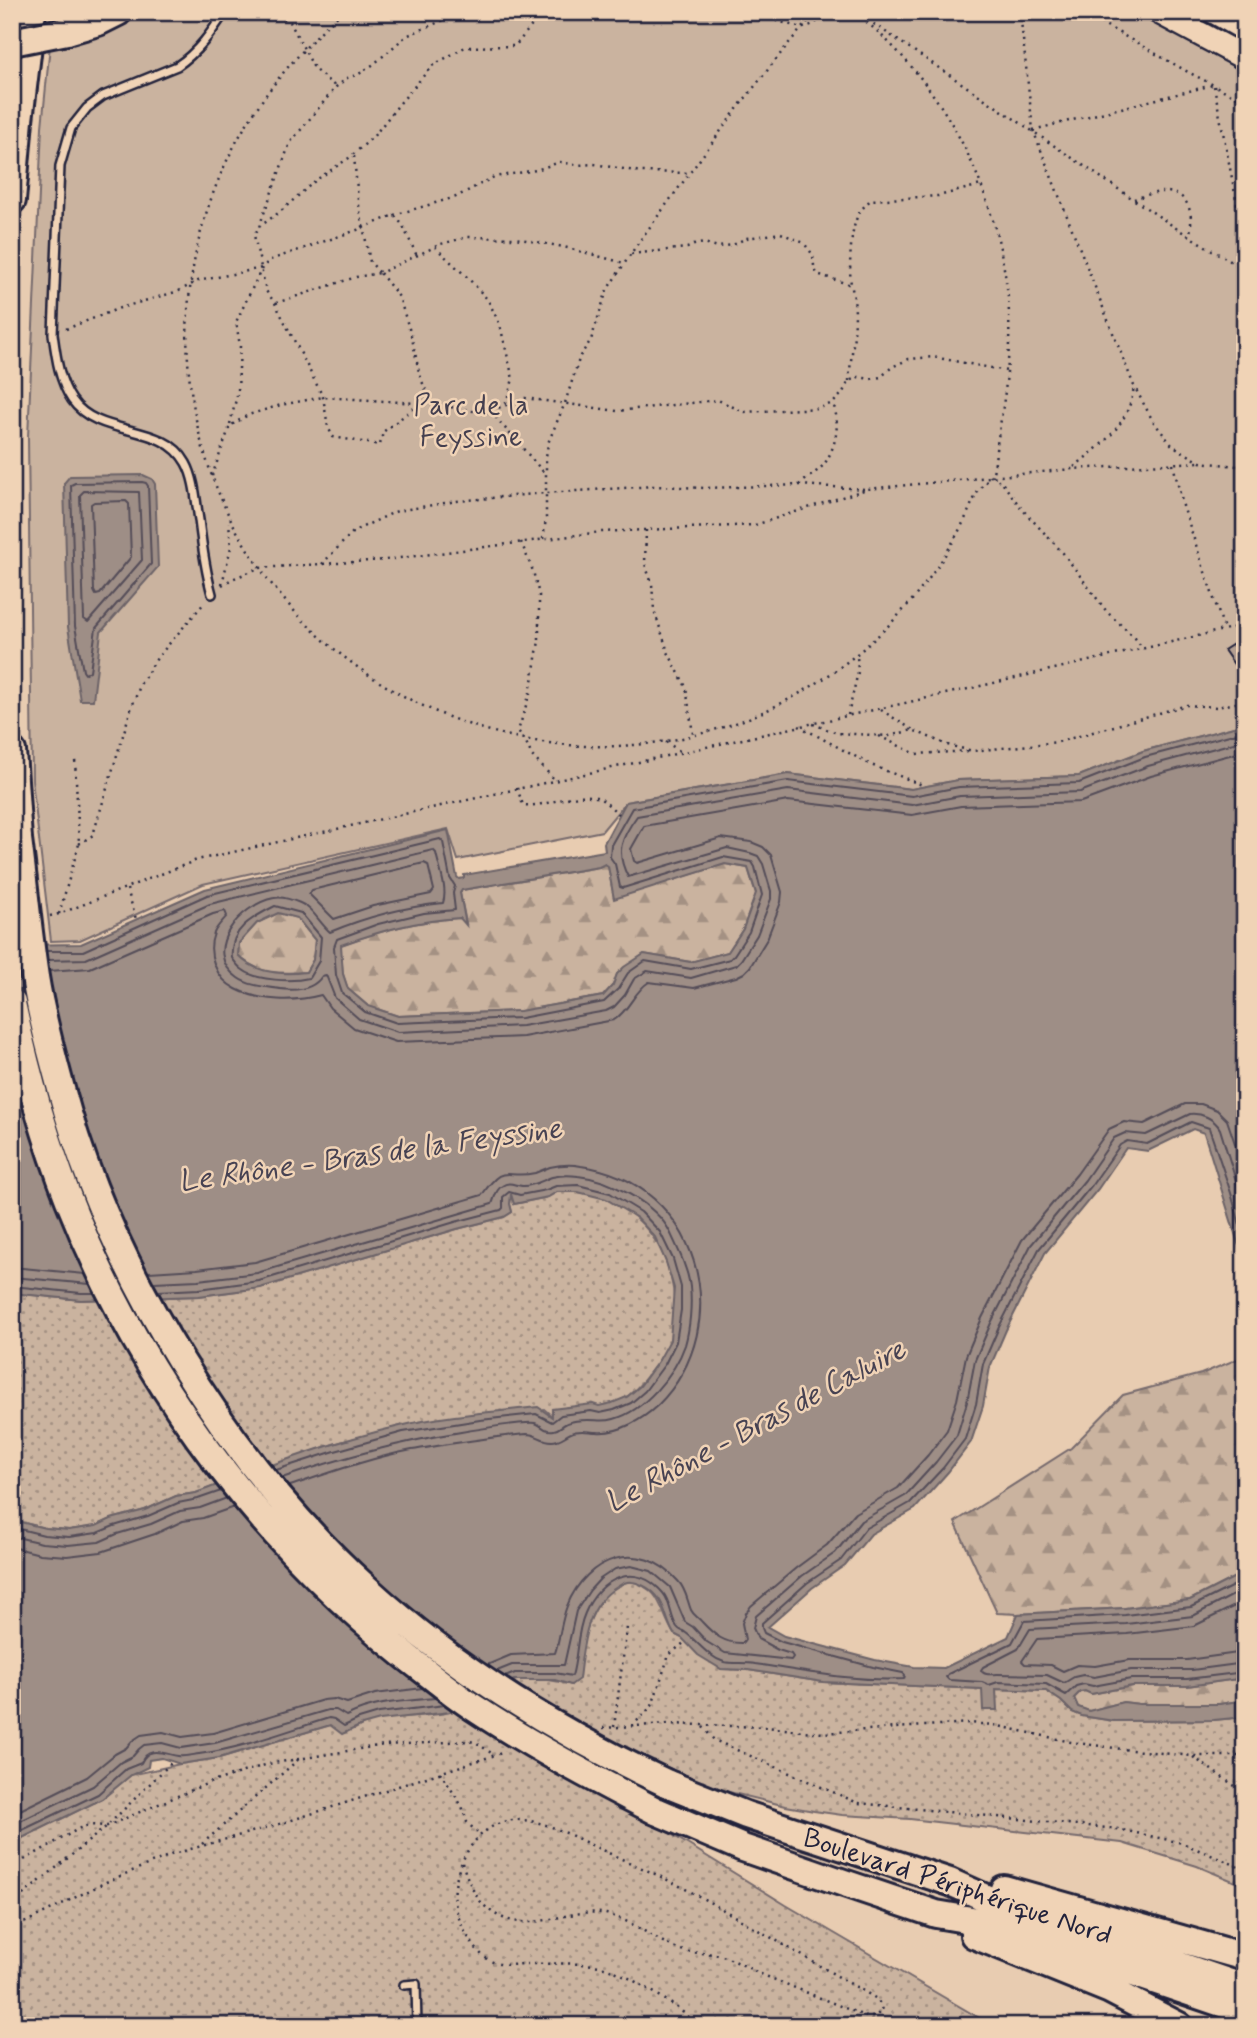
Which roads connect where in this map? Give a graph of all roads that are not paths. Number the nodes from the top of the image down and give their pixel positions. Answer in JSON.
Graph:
{"nodes":[{"id":1,"x":32,"y":12,"type":"edge"},
{"id":2,"x":118,"y":12,"type":"edge"},
{"id":3,"x":225,"y":12,"type":"edge"},
{"id":4,"x":1159,"y":12,"type":"edge"},
{"id":5,"x":1215,"y":12,"type":"edge"},
{"id":6,"x":1245,"y":29,"type":"edge"},
{"id":7,"x":12,"y":42,"type":"edge"},
{"id":8,"x":1245,"y":58,"type":"edge"},
{"id":9,"x":12,"y":200,"type":"edge"},
{"id":10,"x":212,"y":594,"type":"road end"},
{"id":11,"x":12,"y":751,"type":"edge"},
{"id":12,"x":12,"y":1003,"type":"edge"},
{"id":13,"x":950,"y":1882,"type":"junction"},
{"id":14,"x":936,"y":1914,"type":"junction"},
{"id":15,"x":1245,"y":1957,"type":"edge"},
{"id":16,"x":404,"y":1985,"type":"dead end"},
{"id":17,"x":1245,"y":1988,"type":"edge"},
{"id":18,"x":1245,"y":2011,"type":"edge"},
{"id":19,"x":417,"y":2026,"type":"edge"},
{"id":20,"x":1180,"y":2026,"type":"edge"}],
"edges":[{"from":1,"to":9,"type":"highway"},
{"from":2,"to":7,"type":"highway","bridge":true},
{"from":3,"to":10,"type":"lane"},
{"from":4,"to":8,"type":"main road"},
{"from":5,"to":6,"type":"main road"},
{"from":11,"to":13,"type":"highway","name":"Boulevard Périphérique Nord","bridge":true},
{"from":12,"to":14,"type":"highway","name":"Boulevard Périphérique Nord","bridge":true},
{"from":13,"to":15,"type":"highway"},
{"from":13,"to":17,"type":"highway","name":"Boulevard Périphérique Nord"},
{"from":14,"to":18,"type":"highway","name":"Boulevard Périphérique Nord"},
{"from":14,"to":20,"type":"highway"},
{"from":16,"to":19,"type":"lane"}]}
